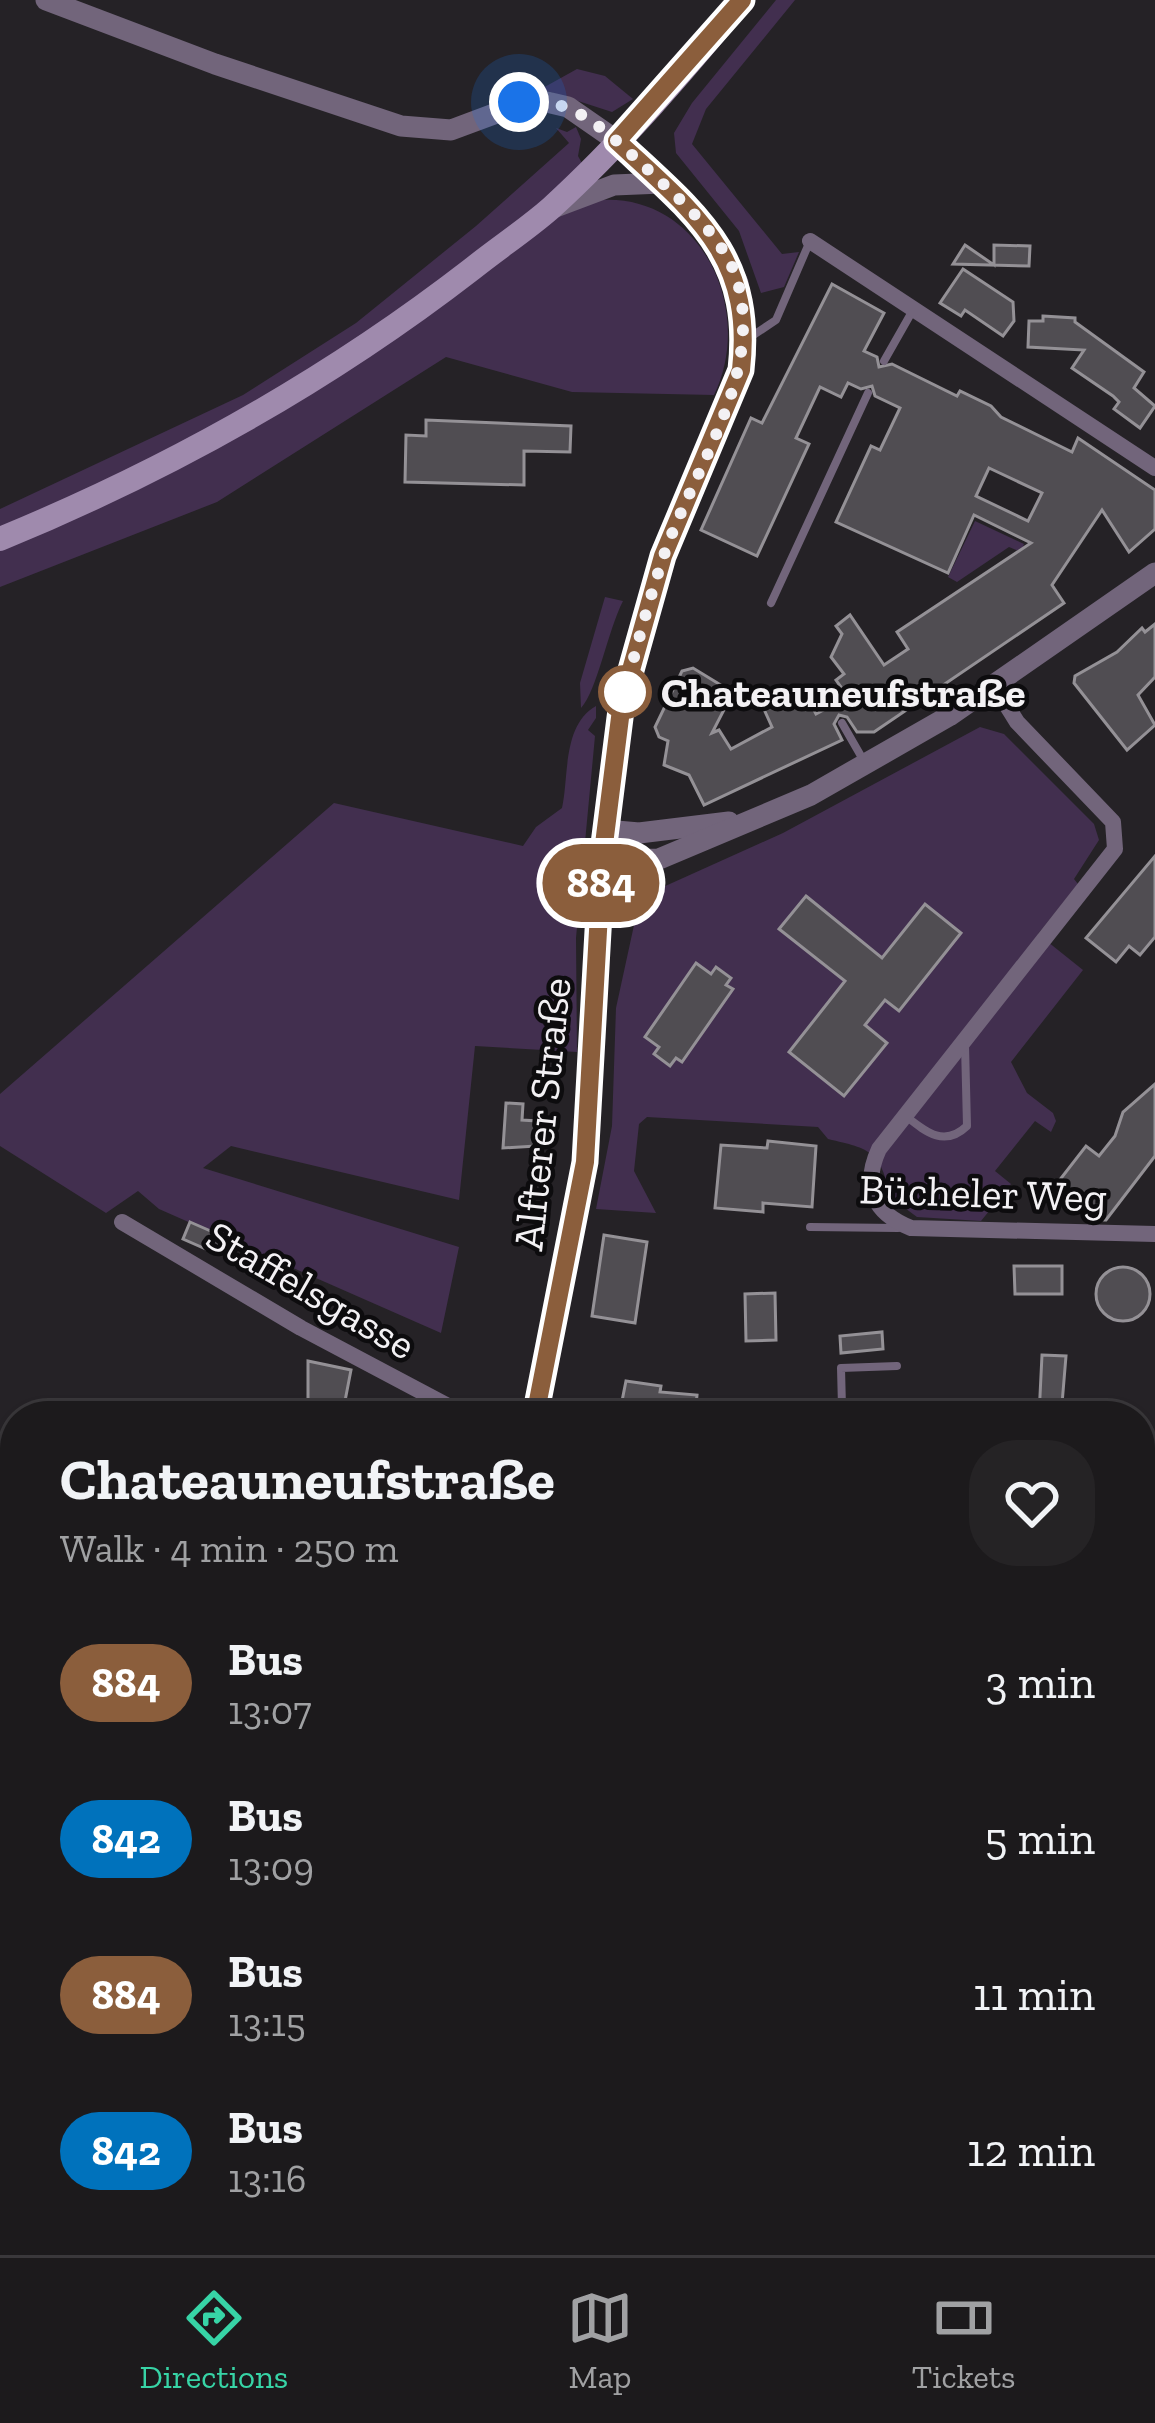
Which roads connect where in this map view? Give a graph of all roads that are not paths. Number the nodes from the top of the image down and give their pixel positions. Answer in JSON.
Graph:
{"nodes":[{"id":1,"x":46,"y":0,"type":"edge"},
{"id":2,"x":742,"y":0,"type":"edge"},
{"id":3,"x":617,"y":141,"type":"junction"},
{"id":4,"x":662,"y":183,"type":"junction"},
{"id":5,"x":550,"y":209,"type":"junction"},
{"id":6,"x":810,"y":241,"type":"joint"},
{"id":7,"x":913,"y":310,"type":"junction"},
{"id":8,"x":745,"y":340,"type":"junction"},
{"id":9,"x":884,"y":361,"type":"dead end"},
{"id":10,"x":868,"y":393,"type":"dead end"},
{"id":11,"x":1155,"y":468,"type":"edge"},
{"id":12,"x":0,"y":539,"type":"edge"},
{"id":13,"x":1155,"y":574,"type":"edge"},
{"id":14,"x":771,"y":603,"type":"dead end"},
{"id":15,"x":994,"y":685,"type":"junction"},
{"id":16,"x":842,"y":722,"type":"dead end"},
{"id":17,"x":866,"y":766,"type":"junction"},
{"id":18,"x":742,"y":821,"type":"junction"},
{"id":19,"x":605,"y":830,"type":"junction"},
{"id":20,"x":602,"y":860,"type":"junction"},
{"id":21,"x":964,"y":1042,"type":"junction"},
{"id":22,"x":905,"y":1116,"type":"junction"},
{"id":23,"x":122,"y":1222,"type":"dead end"},
{"id":24,"x":810,"y":1227,"type":"dead end"},
{"id":25,"x":911,"y":1228,"type":"junction"},
{"id":26,"x":1155,"y":1234,"type":"edge"},
{"id":27,"x":897,"y":1366,"type":"dead end"},
{"id":28,"x":439,"y":1401,"type":"edge"},
{"id":29,"x":538,"y":1401,"type":"edge"},
{"id":30,"x":842,"y":1401,"type":"edge"}],
"edges":[{"from":1,"to":3,"type":"street","name":"Alfterer Straße"},
{"from":2,"to":3,"type":"main road"},
{"from":3,"to":4,"type":"street","name":"Alfterer Straße"},
{"from":3,"to":5,"type":"main road"},
{"from":4,"to":5,"type":"street"},
{"from":4,"to":8,"type":"street","name":"Alfterer Straße"},
{"from":5,"to":12,"type":"main road"},
{"from":6,"to":7,"type":"street"},
{"from":6,"to":8,"type":"lane"},
{"from":7,"to":9,"type":"lane"},
{"from":7,"to":11,"type":"street"},
{"from":8,"to":19,"type":"street","name":"Alfterer Straße"},
{"from":10,"to":14,"type":"lane"},
{"from":13,"to":15,"type":"street"},
{"from":15,"to":17,"type":"street"},
{"from":15,"to":21,"type":"street"},
{"from":16,"to":17,"type":"lane"},
{"from":17,"to":18,"type":"street"},
{"from":18,"to":19,"type":"street"},
{"from":18,"to":20,"type":"street"},
{"from":19,"to":20,"type":"street","name":"Alfterer Straße"},
{"from":20,"to":29,"type":"street","name":"Alfterer Straße"},
{"from":21,"to":22,"type":"street"},
{"from":21,"to":22,"type":"lane"},
{"from":22,"to":25,"type":"street"},
{"from":23,"to":28,"type":"street","name":"Staffelsgasse"},
{"from":24,"to":25,"type":"lane","name":"Bücheler Weg"},
{"from":25,"to":26,"type":"street","name":"Bücheler Weg"},
{"from":27,"to":30,"type":"lane"}]}
